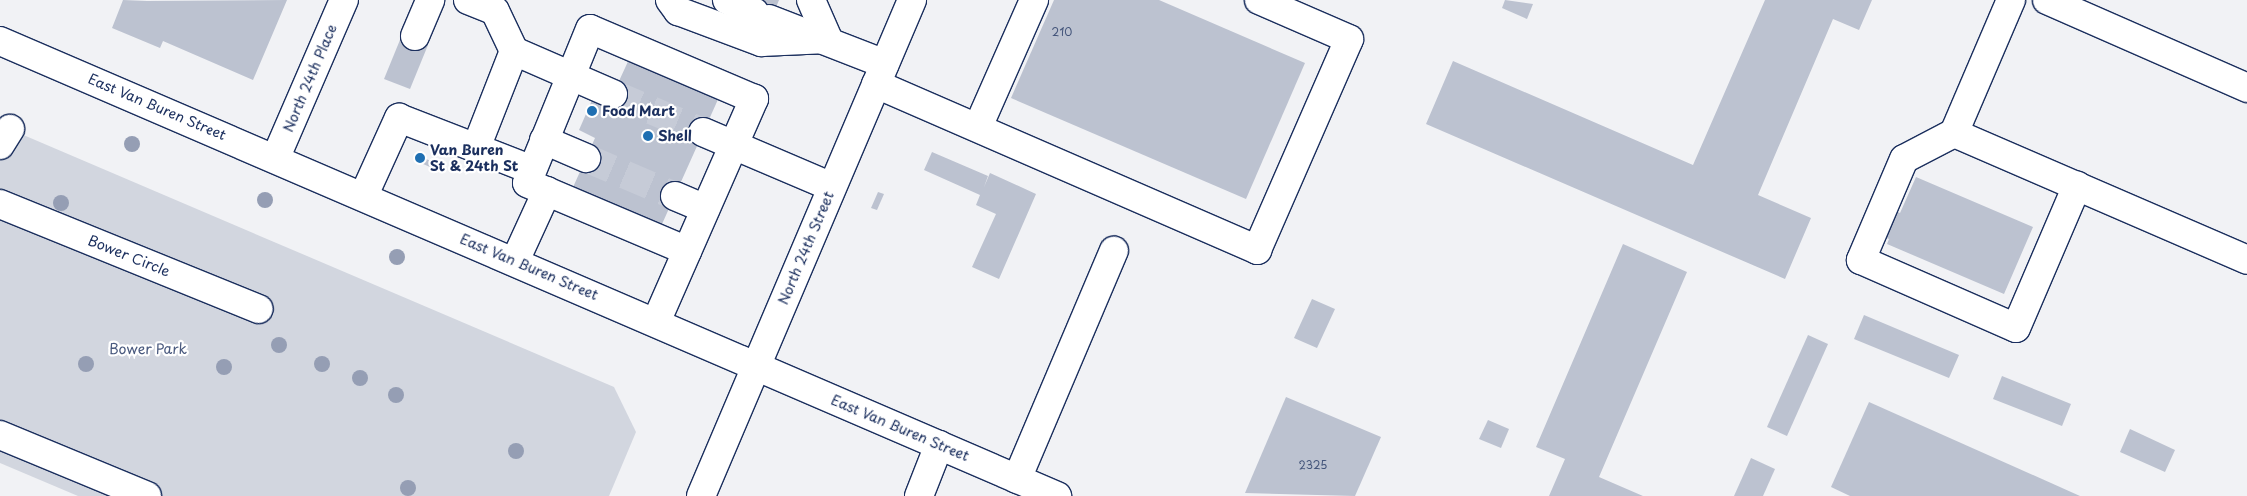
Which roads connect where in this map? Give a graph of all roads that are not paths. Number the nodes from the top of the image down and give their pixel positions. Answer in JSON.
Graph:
{"nodes":[{"id":1,"x":344,"y":0,"type":"edge"},
{"id":2,"x":430,"y":0,"type":"edge"},
{"id":3,"x":468,"y":0,"type":"edge"},
{"id":4,"x":670,"y":0,"type":"edge"},
{"id":5,"x":727,"y":0,"type":"edge"},
{"id":6,"x":811,"y":0,"type":"edge"},
{"id":7,"x":912,"y":0,"type":"edge"},
{"id":8,"x":1034,"y":0,"type":"edge"},
{"id":9,"x":1259,"y":0,"type":"edge"},
{"id":10,"x":2012,"y":0,"type":"edge"},
{"id":11,"x":2046,"y":0,"type":"edge"},
{"id":12,"x":415,"y":36,"type":"dead end"},
{"id":13,"x":828,"y":39,"type":"junction"},
{"id":14,"x":0,"y":41,"type":"edge"},
{"id":15,"x":514,"y":50,"type":"junction"},
{"id":16,"x":880,"y":74,"type":"junction"},
{"id":17,"x":571,"y":75,"type":"junction"},
{"id":18,"x":2247,"y":88,"type":"edge"},
{"id":19,"x":613,"y":94,"type":"tunnel mouth"},
{"id":20,"x":978,"y":127,"type":"junction"},
{"id":21,"x":703,"y":132,"type":"tunnel mouth"},
{"id":22,"x":1954,"y":132,"type":"junction"},
{"id":23,"x":544,"y":140,"type":"junction"},
{"id":24,"x":733,"y":144,"type":"junction"},
{"id":25,"x":476,"y":148,"type":"junction"},
{"id":26,"x":276,"y":157,"type":"junction"},
{"id":27,"x":586,"y":158,"type":"tunnel mouth"},
{"id":28,"x":540,"y":180,"type":"junction"},
{"id":29,"x":2077,"y":186,"type":"junction"},
{"id":30,"x":832,"y":187,"type":"junction"},
{"id":31,"x":364,"y":195,"type":"junction"},
{"id":32,"x":675,"y":196,"type":"tunnel mouth"},
{"id":33,"x":0,"y":204,"type":"edge"},
{"id":34,"x":705,"y":209,"type":"junction"},
{"id":35,"x":687,"y":251,"type":"junction"},
{"id":36,"x":1114,"y":251,"type":"dead end"},
{"id":37,"x":2247,"y":260,"type":"edge"},
{"id":38,"x":515,"y":261,"type":"junction"},
{"id":39,"x":258,"y":309,"type":"dead end"},
{"id":40,"x":656,"y":322,"type":"junction"},
{"id":41,"x":756,"y":366,"type":"junction"},
{"id":42,"x":0,"y":435,"type":"edge"},
{"id":43,"x":939,"y":445,"type":"junction"},
{"id":44,"x":1017,"y":479,"type":"junction"},
{"id":45,"x":147,"y":496,"type":"edge"},
{"id":46,"x":701,"y":496,"type":"edge"},
{"id":47,"x":920,"y":496,"type":"edge"},
{"id":48,"x":1057,"y":496,"type":"edge"}],
"edges":[{"from":1,"to":26,"type":"main road","name":"North 24th Place"},
{"from":2,"to":12,"type":"main road"},
{"from":3,"to":15,"type":"main road"},
{"from":4,"to":13,"type":"main road"},
{"from":5,"to":13,"type":"main road"},
{"from":6,"to":13,"type":"main road"},
{"from":7,"to":16,"type":"main road","name":"North 24th Street"},
{"from":8,"to":20,"type":"main road"},
{"from":9,"to":20,"type":"main road"},
{"from":10,"to":22,"type":"main road"},
{"from":11,"to":18,"type":"main road"},
{"from":13,"to":16,"type":"main road"},
{"from":14,"to":26,"type":"main road","name":"East Van Buren Street"},
{"from":15,"to":17,"type":"main road"},
{"from":15,"to":25,"type":"main road"},
{"from":16,"to":20,"type":"main road"},
{"from":16,"to":30,"type":"main road","name":"North 24th Street"},
{"from":17,"to":19,"type":"main road"},
{"from":17,"to":23,"type":"main road"},
{"from":17,"to":24,"type":"main road"},
{"from":21,"to":24,"type":"main road"},
{"from":22,"to":29,"type":"main road"},
{"from":22,"to":29,"type":"main road"},
{"from":23,"to":27,"type":"main road"},
{"from":23,"to":28,"type":"main road"},
{"from":24,"to":30,"type":"main road"},
{"from":24,"to":34,"type":"main road"},
{"from":25,"to":28,"type":"main road"},
{"from":25,"to":31,"type":"main road"},
{"from":26,"to":31,"type":"main road","name":"East Van Buren Street"},
{"from":28,"to":35,"type":"main road"},
{"from":28,"to":38,"type":"main road"},
{"from":29,"to":37,"type":"main road"},
{"from":30,"to":41,"type":"main road","name":"North 24th Street"},
{"from":31,"to":38,"type":"main road","name":"East Van Buren Street"},
{"from":32,"to":34,"type":"main road"},
{"from":33,"to":39,"type":"main road","name":"Bower Circle"},
{"from":34,"to":35,"type":"main road"},
{"from":35,"to":40,"type":"main road"},
{"from":36,"to":44,"type":"main road"},
{"from":38,"to":40,"type":"main road","name":"East Van Buren Street"},
{"from":40,"to":41,"type":"main road","name":"East Van Buren Street"},
{"from":41,"to":43,"type":"main road","name":"East Van Buren Street"},
{"from":41,"to":46,"type":"main road","name":"North 24th Street"},
{"from":42,"to":45,"type":"main road"},
{"from":43,"to":44,"type":"main road","name":"East Van Buren Street"},
{"from":43,"to":47,"type":"main road"},
{"from":44,"to":48,"type":"main road","name":"East Van Buren Street"}]}
